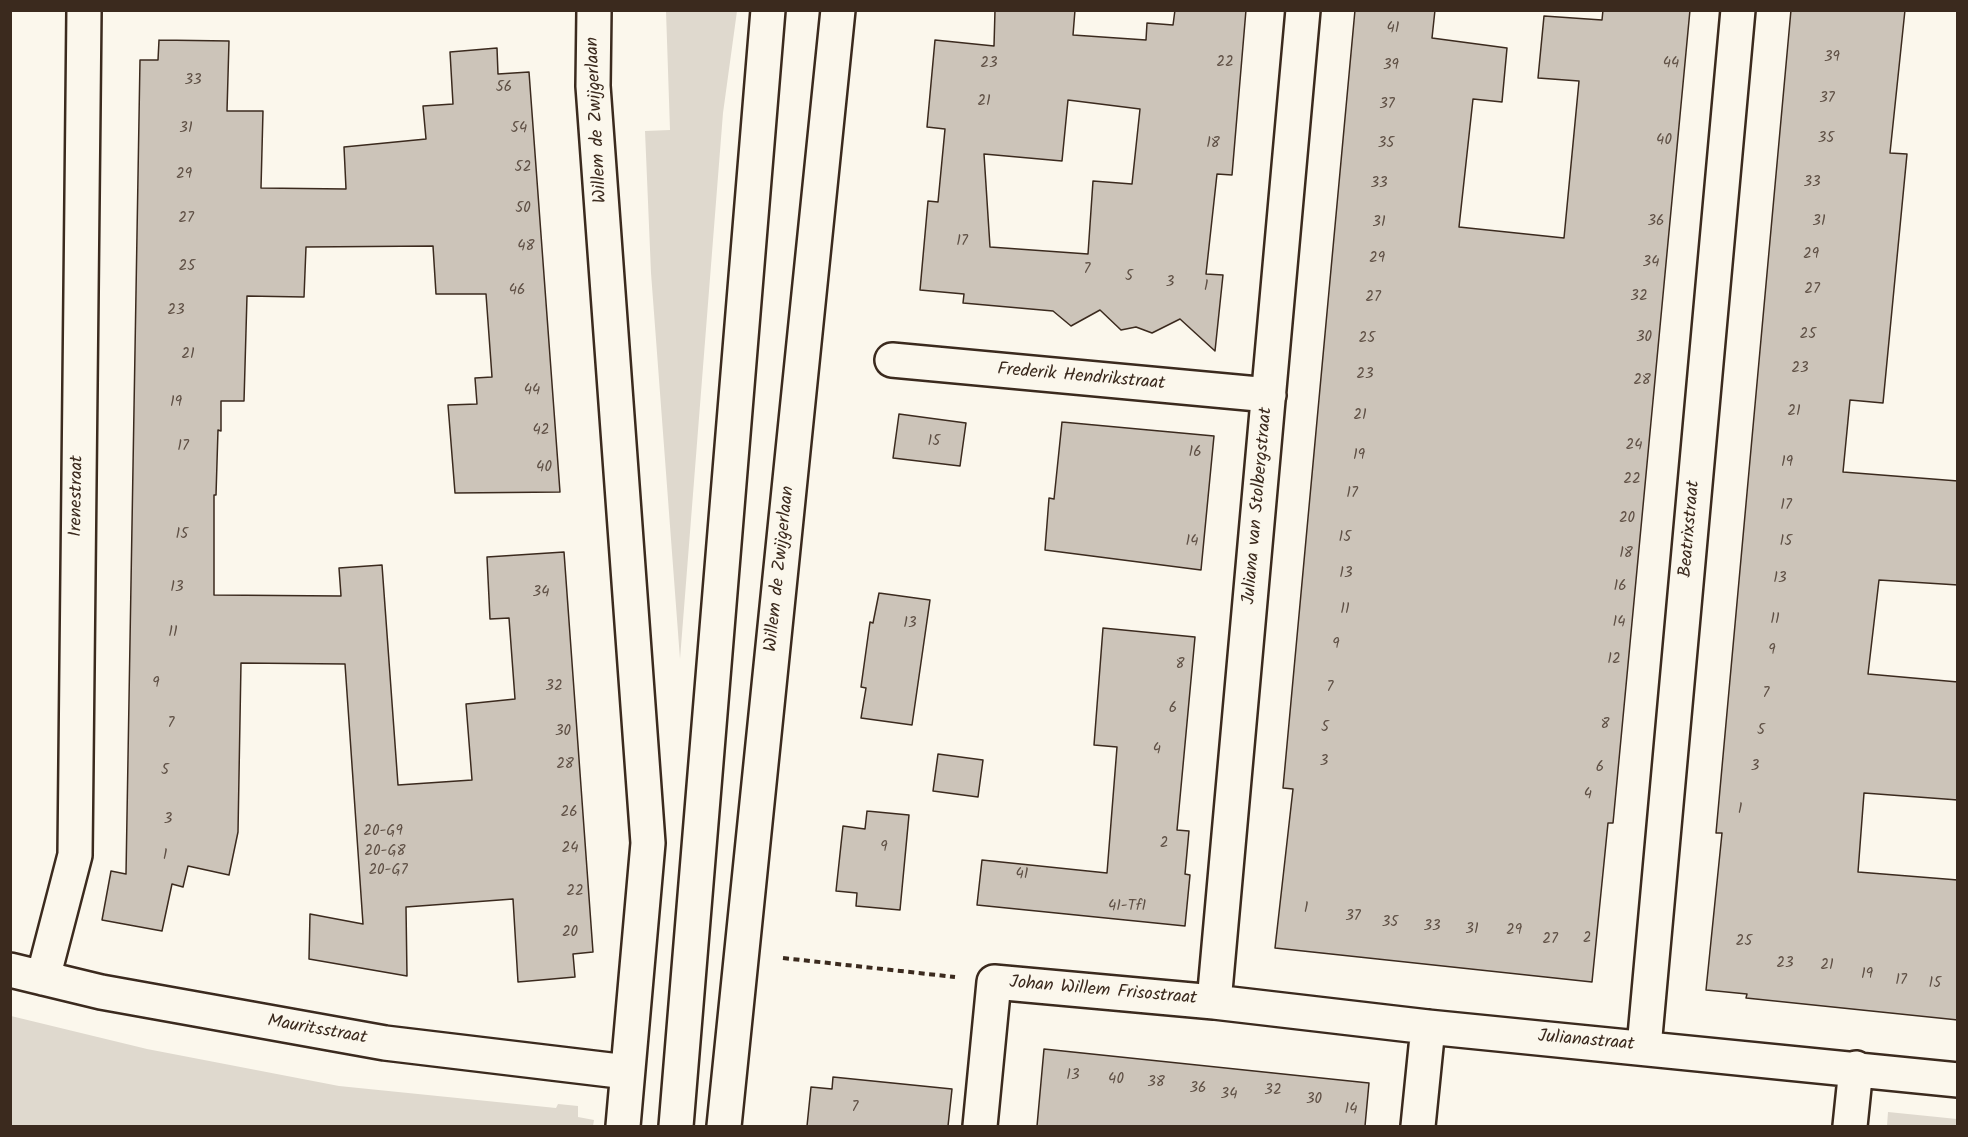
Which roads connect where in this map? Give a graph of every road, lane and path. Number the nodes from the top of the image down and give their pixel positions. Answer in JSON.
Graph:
{"nodes":[{"id":1,"x":84,"y":10,"type":"edge"},
{"id":2,"x":594,"y":10,"type":"edge"},
{"id":3,"x":768,"y":10,"type":"edge"},
{"id":4,"x":838,"y":10,"type":"edge"},
{"id":5,"x":1303,"y":10,"type":"edge"},
{"id":6,"x":1738,"y":10,"type":"edge"},
{"id":7,"x":892,"y":360,"type":"dead end"},
{"id":8,"x":1269,"y":396,"type":"junction"},
{"id":9,"x":781,"y":957,"type":"dead end"},
{"id":10,"x":10,"y":970,"type":"edge"},
{"id":11,"x":43,"y":978,"type":"junction"},
{"id":12,"x":994,"y":982,"type":"junction"},
{"id":13,"x":1214,"y":1002,"type":"junction"},
{"id":14,"x":1428,"y":1027,"type":"junction"},
{"id":15,"x":1644,"y":1047,"type":"junction"},
{"id":16,"x":1856,"y":1068,"type":"junction"},
{"id":17,"x":627,"y":1072,"type":"junction"},
{"id":18,"x":1958,"y":1080,"type":"edge"},
{"id":19,"x":623,"y":1126,"type":"edge"},
{"id":20,"x":676,"y":1126,"type":"edge"},
{"id":21,"x":724,"y":1126,"type":"edge"},
{"id":22,"x":980,"y":1126,"type":"edge"},
{"id":23,"x":1418,"y":1126,"type":"edge"},
{"id":24,"x":1850,"y":1126,"type":"edge"}],
"edges":[{"from":1,"to":11,"type":"street","name":"Irenestraat"},
{"from":2,"to":17,"type":"street","name":"Willem de Zwijgerlaan"},
{"from":3,"to":20,"type":"street"},
{"from":4,"to":21,"type":"street","name":"Willem de Zwijgerlaan"},
{"from":5,"to":8,"type":"street","name":"Juliana van Stolbergstraat"},
{"from":6,"to":15,"type":"street","name":"Beatrixstraat"},
{"from":7,"to":8,"type":"street","name":"Frederik Hendrikstraat"},
{"from":8,"to":13,"type":"street","name":"Juliana van Stolbergstraat"},
{"from":9,"to":12,"type":"path"},
{"from":10,"to":11,"type":"street","name":"Mauritsstraat"},
{"from":11,"to":17,"type":"street","name":"Mauritsstraat"},
{"from":12,"to":13,"type":"street","name":"Johan Willem Frisostraat"},
{"from":12,"to":22,"type":"street","name":"Johan Willem Frisostraat"},
{"from":13,"to":14,"type":"street","name":"Julianastraat"},
{"from":14,"to":15,"type":"street","name":"Julianastraat"},
{"from":14,"to":23,"type":"street"},
{"from":15,"to":16,"type":"street","name":"Julianastraat"},
{"from":16,"to":18,"type":"street","name":"Julianastraat"},
{"from":16,"to":24,"type":"street"},
{"from":17,"to":19,"type":"street","name":"Willem de Zwijgerlaan"}]}
